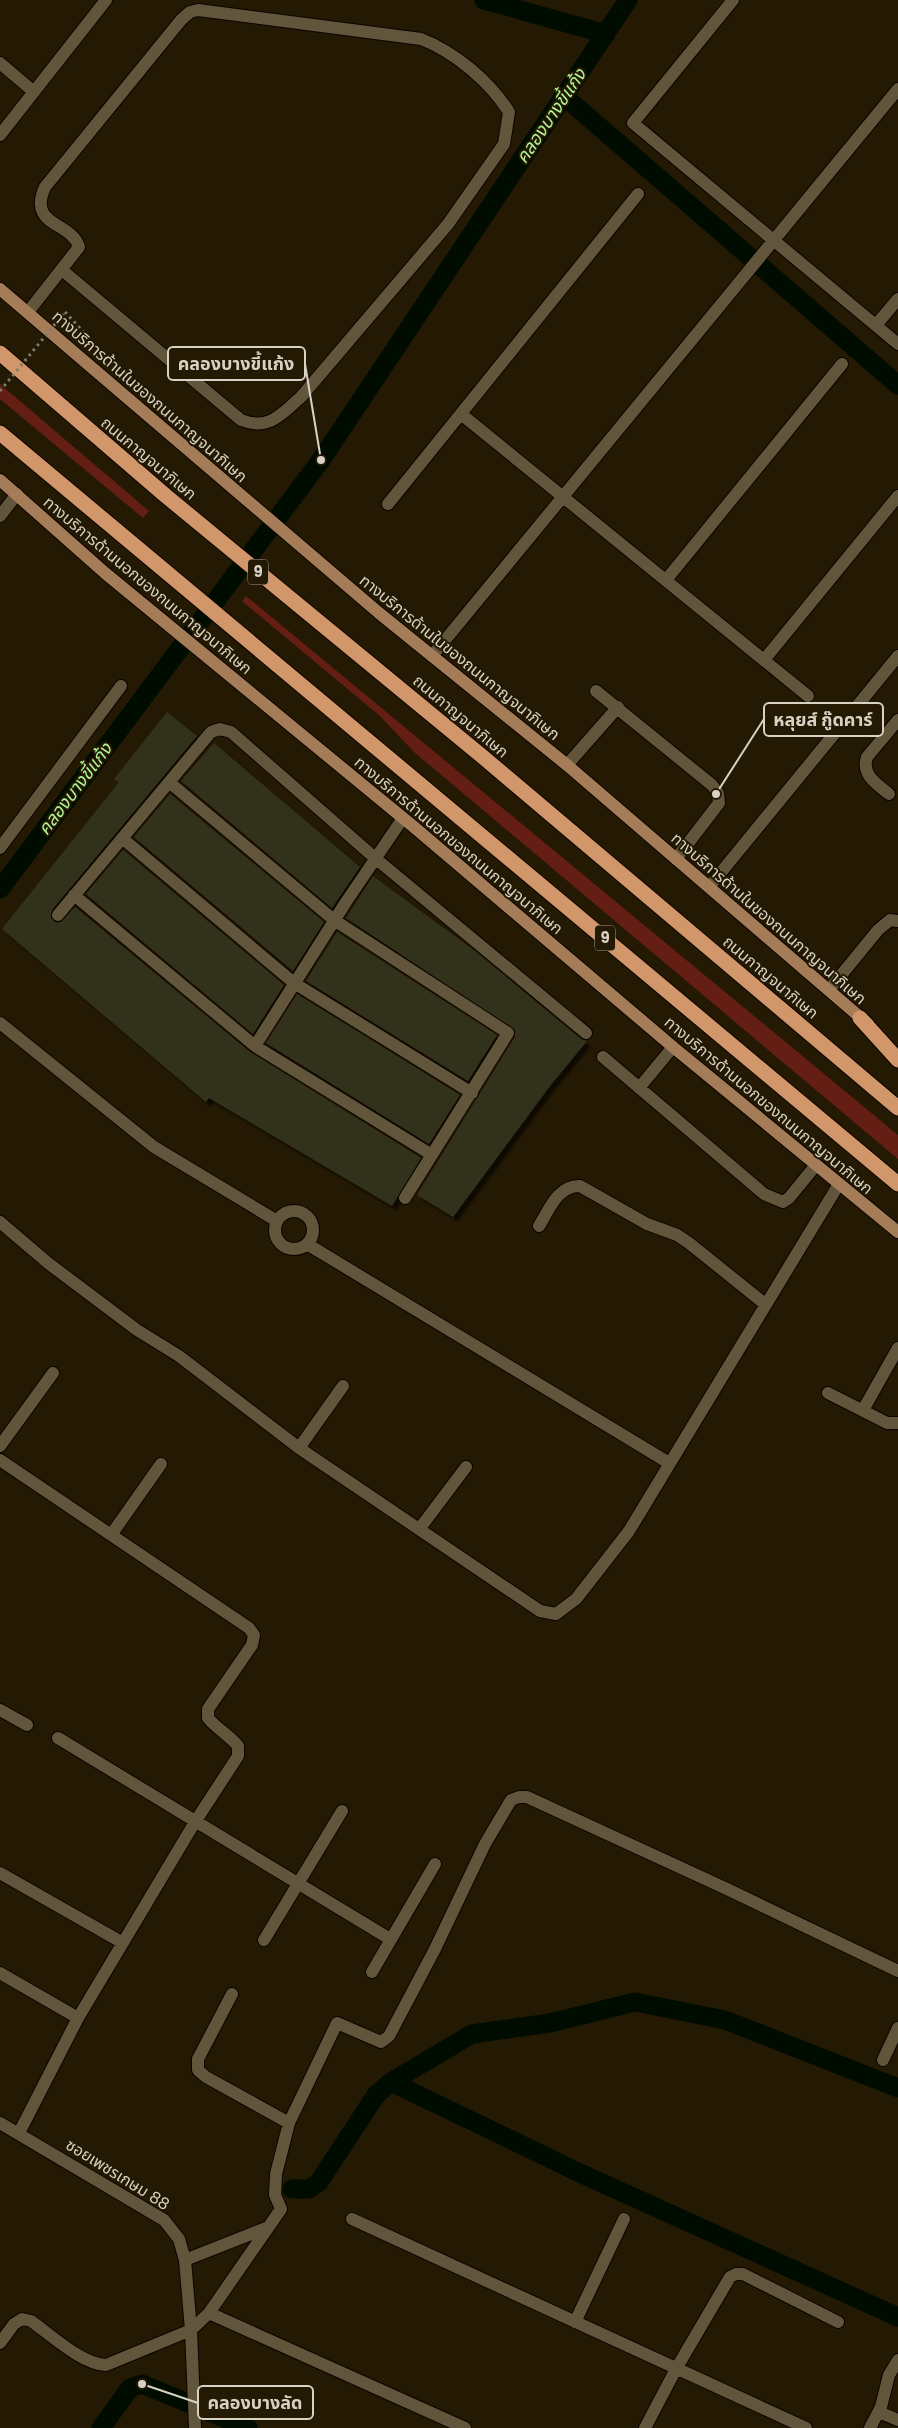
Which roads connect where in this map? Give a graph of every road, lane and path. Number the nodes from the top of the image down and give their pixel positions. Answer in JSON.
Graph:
{"nodes":[{"id":1,"x":106,"y":0,"type":"edge"},
{"id":2,"x":733,"y":0,"type":"edge"},
{"id":3,"x":0,"y":63,"type":"edge"},
{"id":4,"x":898,"y":89,"type":"edge"},
{"id":5,"x":34,"y":92,"type":"junction"},
{"id":6,"x":0,"y":135,"type":"edge"},
{"id":7,"x":638,"y":194,"type":"dead end"},
{"id":8,"x":774,"y":240,"type":"junction"},
{"id":9,"x":62,"y":270,"type":"junction"},
{"id":10,"x":0,"y":289,"type":"edge"},
{"id":11,"x":898,"y":299,"type":"edge"},
{"id":12,"x":28,"y":312,"type":"junction"},
{"id":13,"x":876,"y":326,"type":"junction"},
{"id":14,"x":89,"y":338,"type":"dead end"},
{"id":15,"x":898,"y":344,"type":"edge"},
{"id":16,"x":0,"y":353,"type":"edge"},
{"id":17,"x":842,"y":364,"type":"dead end"},
{"id":18,"x":0,"y":391,"type":"edge"},
{"id":19,"x":461,"y":414,"type":"junction"},
{"id":20,"x":0,"y":432,"type":"edge"},
{"id":21,"x":0,"y":480,"type":"edge"},
{"id":22,"x":17,"y":494,"type":"junction"},
{"id":23,"x":563,"y":496,"type":"junction"},
{"id":24,"x":898,"y":496,"type":"edge"},
{"id":25,"x":388,"y":504,"type":"dead end"},
{"id":26,"x":0,"y":516,"type":"edge"},
{"id":27,"x":666,"y":580,"type":"junction"},
{"id":28,"x":432,"y":656,"type":"junction"},
{"id":29,"x":898,"y":656,"type":"edge"},
{"id":30,"x":764,"y":660,"type":"junction"},
{"id":31,"x":121,"y":686,"type":"dead end"},
{"id":32,"x":596,"y":691,"type":"dead end"},
{"id":33,"x":808,"y":696,"type":"dead end"},
{"id":34,"x":618,"y":707,"type":"junction"},
{"id":35,"x":898,"y":720,"type":"edge"},
{"id":36,"x":567,"y":766,"type":"junction"},
{"id":37,"x":170,"y":782,"type":"junction"},
{"id":38,"x":890,"y":794,"type":"dead end"},
{"id":39,"x":403,"y":818,"type":"junction"},
{"id":40,"x":122,"y":838,"type":"junction"},
{"id":41,"x":0,"y":848,"type":"edge"},
{"id":42,"x":375,"y":858,"type":"junction"},
{"id":43,"x":676,"y":859,"type":"junction"},
{"id":44,"x":710,"y":887,"type":"junction"},
{"id":45,"x":74,"y":895,"type":"junction"},
{"id":46,"x":58,"y":915,"type":"dead end"},
{"id":47,"x":334,"y":920,"type":"junction"},
{"id":48,"x":898,"y":921,"type":"edge"},
{"id":49,"x":294,"y":983,"type":"junction"},
{"id":50,"x":829,"y":990,"type":"junction"},
{"id":51,"x":860,"y":1018,"type":"junction"},
{"id":52,"x":0,"y":1022,"type":"edge"},
{"id":53,"x":586,"y":1033,"type":"dead end"},
{"id":54,"x":255,"y":1046,"type":"junction"},
{"id":55,"x":673,"y":1047,"type":"junction"},
{"id":56,"x":898,"y":1050,"type":"edge"},
{"id":57,"x":603,"y":1057,"type":"dead end"},
{"id":58,"x":898,"y":1060,"type":"edge"},
{"id":59,"x":639,"y":1088,"type":"junction"},
{"id":60,"x":472,"y":1093,"type":"junction"},
{"id":61,"x":898,"y":1108,"type":"edge"},
{"id":62,"x":432,"y":1155,"type":"junction"},
{"id":63,"x":816,"y":1166,"type":"junction"},
{"id":64,"x":839,"y":1184,"type":"junction"},
{"id":65,"x":898,"y":1184,"type":"edge"},
{"id":66,"x":405,"y":1198,"type":"dead end"},
{"id":67,"x":277,"y":1221,"type":"junction"},
{"id":68,"x":0,"y":1222,"type":"edge"},
{"id":69,"x":539,"y":1226,"type":"dead end"},
{"id":70,"x":898,"y":1232,"type":"edge"},
{"id":71,"x":308,"y":1244,"type":"junction"},
{"id":72,"x":765,"y":1304,"type":"junction"},
{"id":73,"x":898,"y":1348,"type":"edge"},
{"id":74,"x":53,"y":1373,"type":"dead end"},
{"id":75,"x":343,"y":1386,"type":"dead end"},
{"id":76,"x":828,"y":1393,"type":"dead end"},
{"id":77,"x":862,"y":1410,"type":"junction"},
{"id":78,"x":898,"y":1423,"type":"edge"},
{"id":79,"x":0,"y":1446,"type":"edge"},
{"id":80,"x":299,"y":1448,"type":"junction"},
{"id":81,"x":0,"y":1460,"type":"edge"},
{"id":82,"x":670,"y":1462,"type":"junction"},
{"id":83,"x":162,"y":1464,"type":"dead end"},
{"id":84,"x":466,"y":1467,"type":"dead end"},
{"id":85,"x":420,"y":1528,"type":"junction"},
{"id":86,"x":111,"y":1535,"type":"junction"},
{"id":87,"x":0,"y":1710,"type":"edge"},
{"id":88,"x":27,"y":1725,"type":"dead end"},
{"id":89,"x":58,"y":1738,"type":"dead end"},
{"id":90,"x":342,"y":1810,"type":"dead end"},
{"id":91,"x":195,"y":1822,"type":"junction"},
{"id":92,"x":435,"y":1864,"type":"dead end"},
{"id":93,"x":0,"y":1873,"type":"edge"},
{"id":94,"x":297,"y":1883,"type":"junction"},
{"id":95,"x":390,"y":1939,"type":"junction"},
{"id":96,"x":264,"y":1940,"type":"dead end"},
{"id":97,"x":123,"y":1943,"type":"junction"},
{"id":98,"x":898,"y":1971,"type":"edge"},
{"id":99,"x":372,"y":1972,"type":"dead end"},
{"id":100,"x":0,"y":1973,"type":"edge"},
{"id":101,"x":232,"y":1994,"type":"dead end"},
{"id":102,"x":78,"y":2018,"type":"junction"},
{"id":103,"x":898,"y":2028,"type":"edge"},
{"id":104,"x":883,"y":2060,"type":"dead end"},
{"id":105,"x":0,"y":2123,"type":"edge"},
{"id":106,"x":289,"y":2123,"type":"junction"},
{"id":107,"x":19,"y":2133,"type":"junction"},
{"id":108,"x":352,"y":2219,"type":"dead end"},
{"id":109,"x":624,"y":2219,"type":"dead end"},
{"id":110,"x":266,"y":2228,"type":"junction"},
{"id":111,"x":185,"y":2260,"type":"junction"},
{"id":112,"x":209,"y":2313,"type":"junction"},
{"id":113,"x":575,"y":2322,"type":"junction"},
{"id":114,"x":838,"y":2322,"type":"dead end"},
{"id":115,"x":191,"y":2330,"type":"junction"},
{"id":116,"x":0,"y":2343,"type":"edge"},
{"id":117,"x":898,"y":2360,"type":"edge"},
{"id":118,"x":676,"y":2369,"type":"junction"},
{"id":119,"x":878,"y":2412,"type":"junction"},
{"id":120,"x":898,"y":2420,"type":"edge"},
{"id":121,"x":195,"y":2428,"type":"edge"},
{"id":122,"x":465,"y":2428,"type":"edge"},
{"id":123,"x":645,"y":2428,"type":"edge"},
{"id":124,"x":806,"y":2428,"type":"edge"},
{"id":125,"x":870,"y":2428,"type":"edge"}],
"edges":[{"from":1,"to":5,"type":"street"},
{"from":2,"to":8,"type":"street"},
{"from":3,"to":5,"type":"street"},
{"from":4,"to":8,"type":"street"},
{"from":5,"to":6,"type":"street"},
{"from":7,"to":19,"type":"street"},
{"from":8,"to":13,"type":"street"},
{"from":8,"to":23,"type":"street"},
{"from":9,"to":9,"type":"street"},
{"from":9,"to":12,"type":"street"},
{"from":10,"to":12,"type":"main road","name":"ทางบริการด้านในของถนนกาญจนาภิเษก"},
{"from":11,"to":13,"type":"street"},
{"from":12,"to":28,"type":"main road","name":"ทางบริการด้านในของถนนกาญจนาภิเษก"},
{"from":13,"to":15,"type":"street"},
{"from":14,"to":18,"type":"path","bridge":true},
{"from":16,"to":61,"type":"highway","name":"ถนนกาญจนาภิเษก","number":"9"},
{"from":17,"to":27,"type":"street"},
{"from":19,"to":23,"type":"street"},
{"from":19,"to":25,"type":"street"},
{"from":20,"to":65,"type":"highway","number":"9"},
{"from":21,"to":22,"type":"main road","name":"ทางบริการด้านนอกของถนนกาญจนาภิเษก"},
{"from":22,"to":26,"type":"street"},
{"from":22,"to":39,"type":"main road","name":"ทางบริการด้านนอกของถนนกาญจนาภิเษก"},
{"from":23,"to":27,"type":"street"},
{"from":23,"to":28,"type":"street"},
{"from":24,"to":30,"type":"street"},
{"from":27,"to":30,"type":"street"},
{"from":28,"to":36,"type":"main road","name":"ทางบริการด้านในของถนนกาญจนาภิเษก"},
{"from":29,"to":44,"type":"street"},
{"from":30,"to":33,"type":"street"},
{"from":31,"to":41,"type":"street"},
{"from":32,"to":34,"type":"street"},
{"from":34,"to":36,"type":"street"},
{"from":34,"to":43,"type":"street"},
{"from":35,"to":38,"type":"street"},
{"from":36,"to":43,"type":"main road","name":"ทางบริการด้านในของถนนกาญจนาภิเษก"},
{"from":37,"to":40,"type":"street"},
{"from":37,"to":42,"type":"street"},
{"from":37,"to":47,"type":"street"},
{"from":39,"to":42,"type":"street"},
{"from":39,"to":55,"type":"main road","name":"ทางบริการด้านนอกของถนนกาญจนาภิเษก"},
{"from":40,"to":45,"type":"street"},
{"from":40,"to":49,"type":"street"},
{"from":42,"to":47,"type":"street"},
{"from":42,"to":53,"type":"street"},
{"from":43,"to":44,"type":"main road","name":"ทางบริการด้านในของถนนกาญจนาภิเษก"},
{"from":44,"to":50,"type":"main road","name":"ทางบริการด้านในของถนนกาญจนาภิเษก"},
{"from":45,"to":46,"type":"street"},
{"from":45,"to":54,"type":"street"},
{"from":47,"to":49,"type":"street"},
{"from":47,"to":60,"type":"street"},
{"from":48,"to":50,"type":"street"},
{"from":49,"to":54,"type":"street"},
{"from":49,"to":60,"type":"street"},
{"from":50,"to":51,"type":"main road","name":"ทางบริการด้านในของถนนกาญจนาภิเษก"},
{"from":51,"to":56,"type":"main road","name":"ทางบริการด้านในของถนนกาญจนาภิเษก"},
{"from":51,"to":58,"type":"highway"},
{"from":52,"to":67,"type":"street"},
{"from":54,"to":62,"type":"street"},
{"from":55,"to":59,"type":"street"},
{"from":55,"to":63,"type":"main road","name":"ทางบริการด้านนอกของถนนกาญจนาภิเษก"},
{"from":57,"to":59,"type":"street"},
{"from":59,"to":63,"type":"street"},
{"from":60,"to":62,"type":"street"},
{"from":62,"to":66,"type":"street"},
{"from":63,"to":64,"type":"main road","name":"ทางบริการด้านนอกของถนนกาญจนาภิเษก"},
{"from":64,"to":70,"type":"main road","name":"ทางบริการด้านนอกของถนนกาญจนาภิเษก"},
{"from":64,"to":72,"type":"street"},
{"from":67,"to":71,"type":"street"},
{"from":67,"to":71,"type":"street"},
{"from":68,"to":80,"type":"street"},
{"from":69,"to":72,"type":"street"},
{"from":71,"to":82,"type":"street"},
{"from":72,"to":82,"type":"street"},
{"from":73,"to":77,"type":"street"},
{"from":74,"to":79,"type":"street"},
{"from":75,"to":80,"type":"street"},
{"from":76,"to":77,"type":"street"},
{"from":77,"to":78,"type":"street"},
{"from":80,"to":85,"type":"street"},
{"from":81,"to":86,"type":"street"},
{"from":82,"to":85,"type":"street"},
{"from":83,"to":86,"type":"street"},
{"from":84,"to":85,"type":"street"},
{"from":86,"to":91,"type":"street"},
{"from":87,"to":88,"type":"street"},
{"from":89,"to":91,"type":"street"},
{"from":90,"to":94,"type":"street"},
{"from":91,"to":94,"type":"street"},
{"from":91,"to":97,"type":"street"},
{"from":92,"to":95,"type":"street"},
{"from":93,"to":97,"type":"street"},
{"from":94,"to":95,"type":"street"},
{"from":94,"to":96,"type":"street"},
{"from":95,"to":99,"type":"street"},
{"from":97,"to":102,"type":"street"},
{"from":98,"to":106,"type":"street"},
{"from":100,"to":102,"type":"street"},
{"from":101,"to":106,"type":"street"},
{"from":102,"to":107,"type":"street"},
{"from":103,"to":104,"type":"street"},
{"from":105,"to":107,"type":"street","name":"ซอยเพชรเกษม 88"},
{"from":106,"to":110,"type":"street"},
{"from":107,"to":111,"type":"street","name":"ซอยเพชรเกษม 88"},
{"from":108,"to":113,"type":"street"},
{"from":109,"to":113,"type":"street"},
{"from":110,"to":111,"type":"street"},
{"from":110,"to":112,"type":"street"},
{"from":111,"to":115,"type":"street","name":"ซอยเพชรเกษม 88"},
{"from":112,"to":115,"type":"street"},
{"from":112,"to":122,"type":"street"},
{"from":113,"to":118,"type":"street"},
{"from":114,"to":118,"type":"street"},
{"from":115,"to":116,"type":"street"},
{"from":115,"to":121,"type":"street","name":"ซอยเพชรเกษม 88"},
{"from":117,"to":119,"type":"street"},
{"from":118,"to":123,"type":"street"},
{"from":118,"to":124,"type":"street"},
{"from":119,"to":120,"type":"street"},
{"from":119,"to":125,"type":"street"}]}
